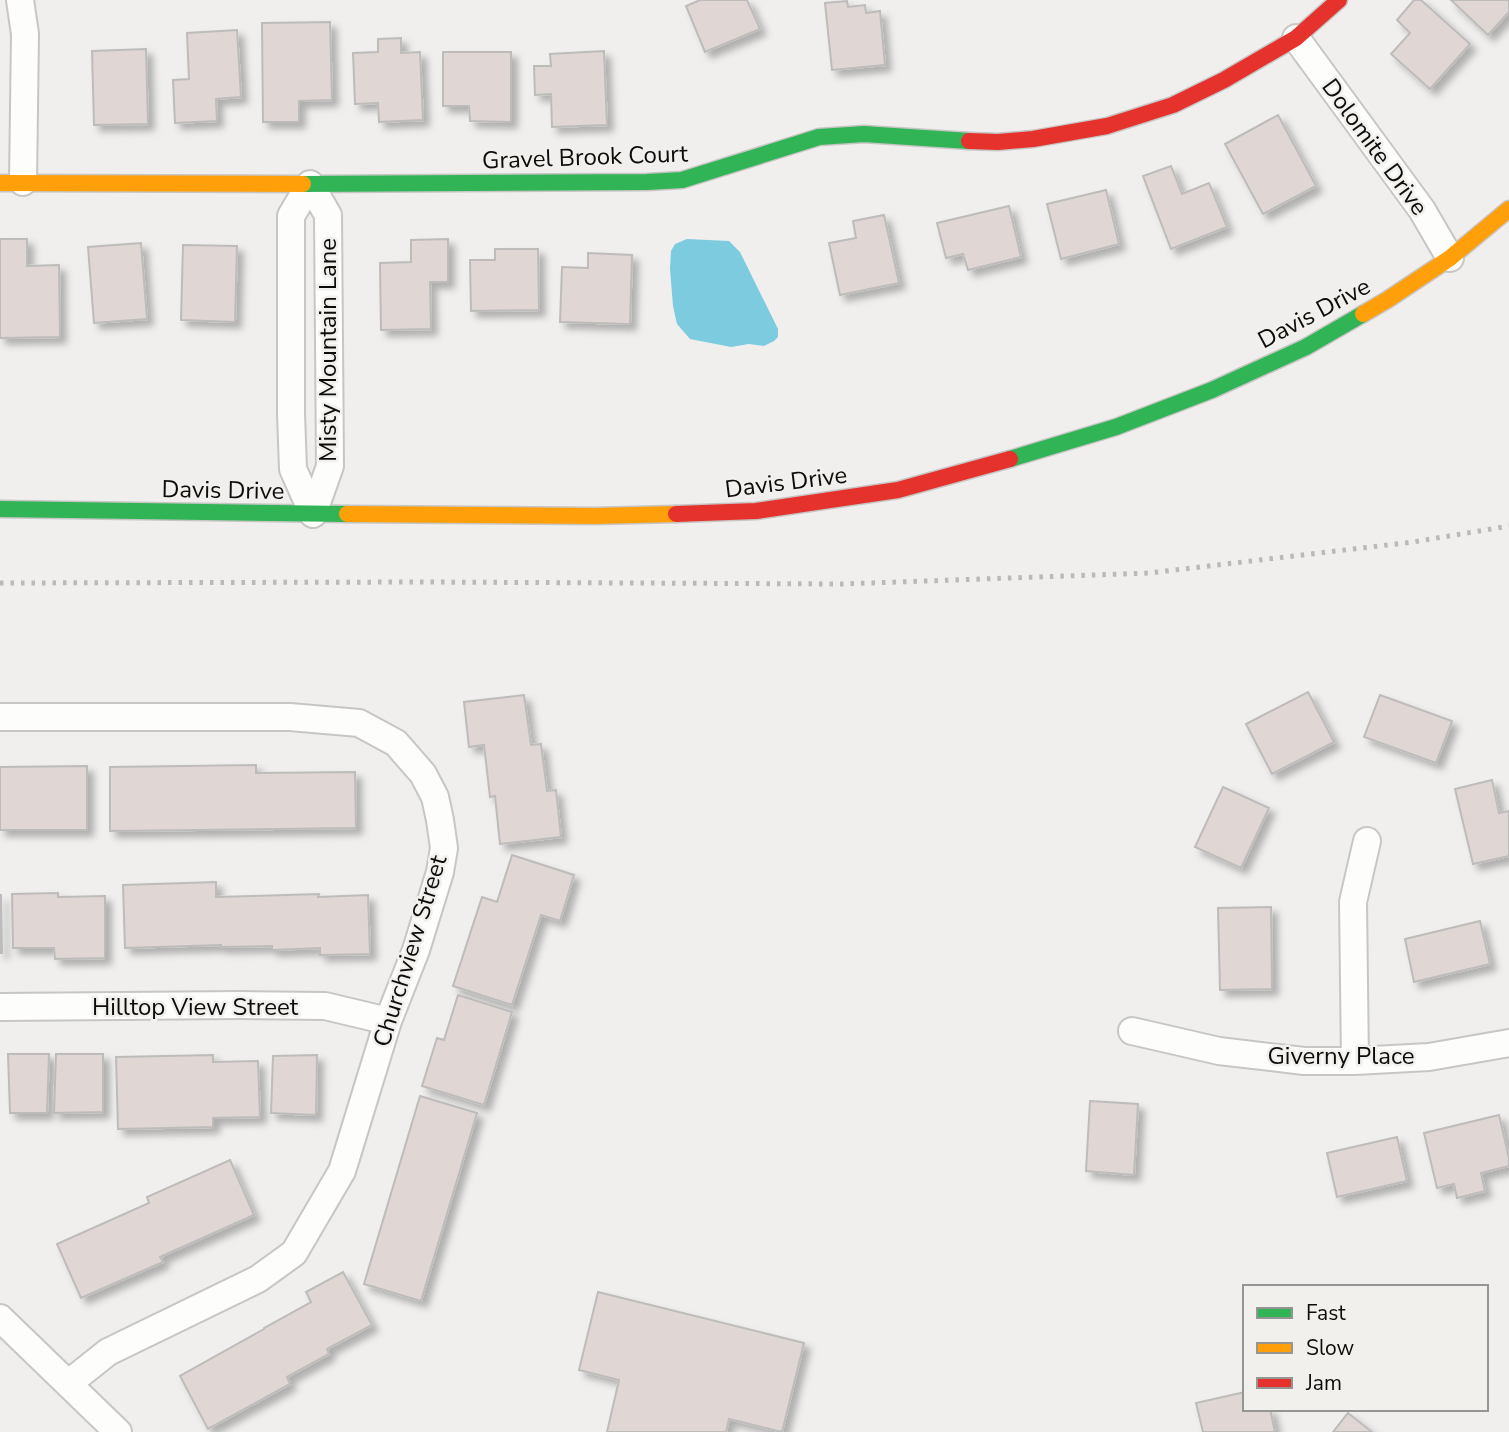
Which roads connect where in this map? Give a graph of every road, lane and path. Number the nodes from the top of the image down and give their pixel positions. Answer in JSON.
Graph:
{"nodes":[{"id":1,"x":20,"y":0,"type":"edge"},
{"id":2,"x":1339,"y":0,"type":"edge"},
{"id":3,"x":1296,"y":37,"type":"junction"},
{"id":4,"x":12,"y":183,"type":"edge"},
{"id":5,"x":310,"y":184,"type":"junction"},
{"id":6,"x":1509,"y":209,"type":"edge"},
{"id":7,"x":1450,"y":258,"type":"junction"},
{"id":8,"x":0,"y":509,"type":"edge"},
{"id":9,"x":313,"y":514,"type":"junction"},
{"id":10,"x":0,"y":718,"type":"edge"},
{"id":11,"x":1367,"y":841,"type":"dead end"},
{"id":12,"x":0,"y":1007,"type":"edge"},
{"id":13,"x":388,"y":1021,"type":"junction"},
{"id":14,"x":1132,"y":1031,"type":"dead end"},
{"id":15,"x":1509,"y":1043,"type":"edge"},
{"id":16,"x":1355,"y":1061,"type":"junction"},
{"id":17,"x":0,"y":1318,"type":"edge"},
{"id":18,"x":69,"y":1383,"type":"junction"},
{"id":19,"x":118,"y":1432,"type":"edge"}],
"edges":[{"from":1,"to":4,"type":"street"},
{"from":2,"to":3,"type":"main road","name":"Gravel Brook Court"},
{"from":3,"to":5,"type":"main road","name":"Gravel Brook Court"},
{"from":3,"to":7,"type":"street","name":"Dolomite Drive"},
{"from":4,"to":5,"type":"main road","name":"Gravel Brook Court"},
{"from":5,"to":9,"type":"street","name":"Misty Mountain Lane"},
{"from":5,"to":9,"type":"street","name":"Misty Mountain Lane"},
{"from":6,"to":7,"type":"main road","name":"Davis Drive"},
{"from":7,"to":9,"type":"main road","name":"Davis Drive"},
{"from":8,"to":9,"type":"main road","name":"Davis Drive"},
{"from":10,"to":13,"type":"street","name":"Churchview Street"},
{"from":11,"to":16,"type":"street"},
{"from":12,"to":13,"type":"street","name":"Hilltop View Street"},
{"from":13,"to":18,"type":"street","name":"Churchview Street"},
{"from":14,"to":16,"type":"street","name":"Giverny Place"},
{"from":15,"to":16,"type":"street","name":"Giverny Place"},
{"from":17,"to":18,"type":"street"},
{"from":18,"to":19,"type":"street"}]}
